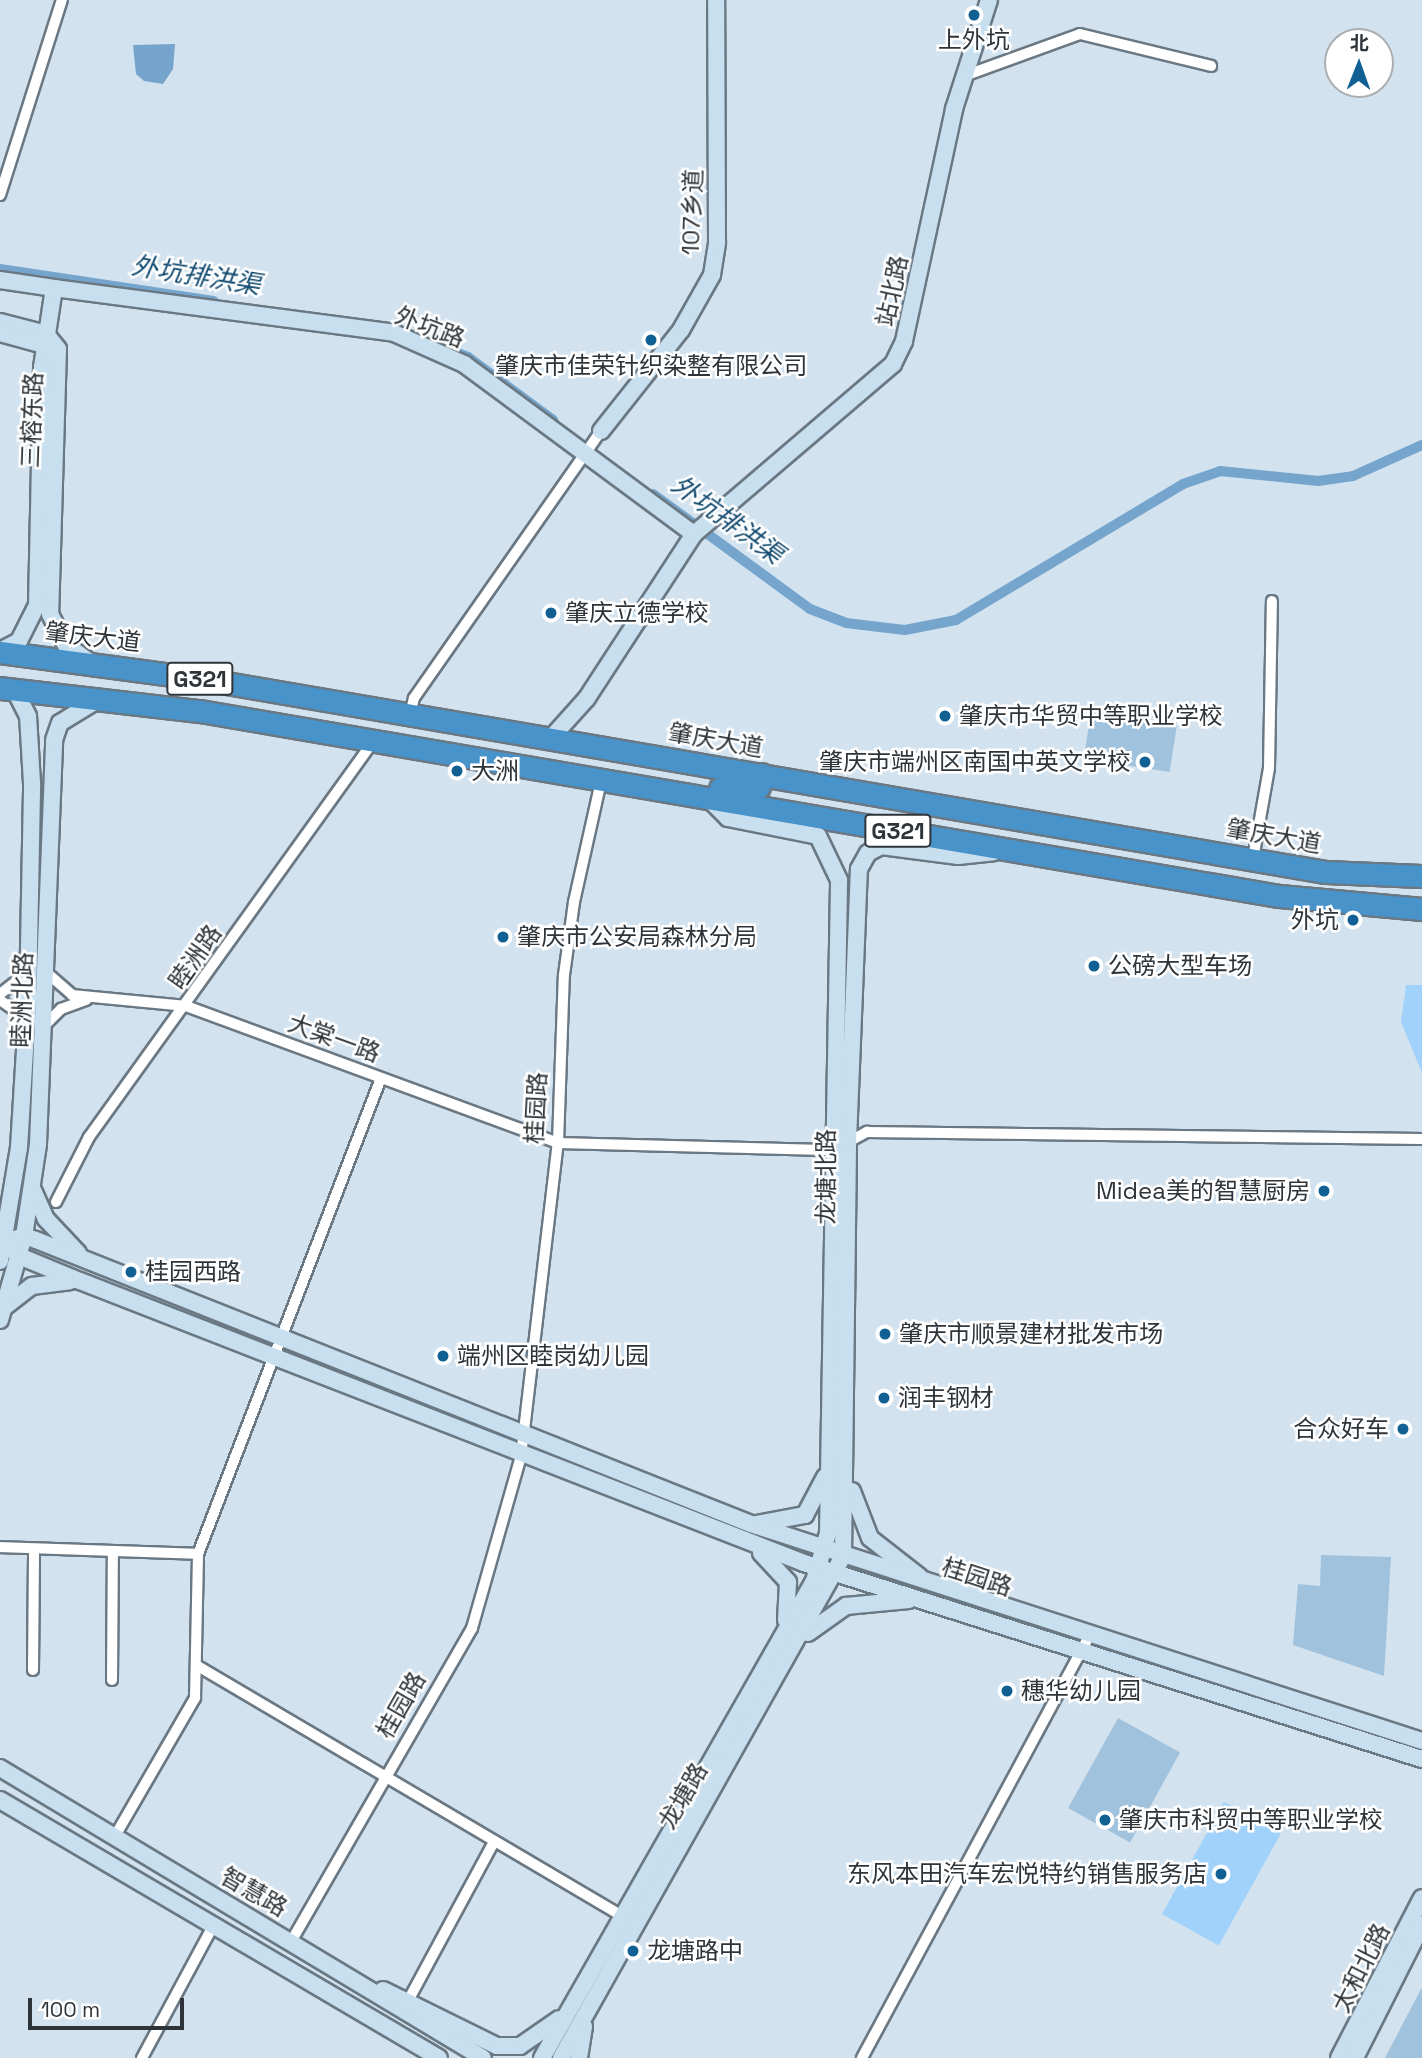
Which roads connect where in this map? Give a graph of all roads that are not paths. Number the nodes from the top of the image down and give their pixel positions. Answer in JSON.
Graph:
{"nodes":[{"id":1,"x":62,"y":0,"type":"edge"},
{"id":2,"x":716,"y":0,"type":"edge"},
{"id":3,"x":989,"y":0,"type":"edge"},
{"id":4,"x":1211,"y":66,"type":"dead end"},
{"id":5,"x":964,"y":76,"type":"junction"},
{"id":6,"x":0,"y":195,"type":"edge"},
{"id":7,"x":0,"y":280,"type":"edge"},
{"id":8,"x":54,"y":288,"type":"junction"},
{"id":9,"x":0,"y":322,"type":"edge"},
{"id":10,"x":0,"y":333,"type":"edge"},
{"id":11,"x":50,"y":343,"type":"junction"},
{"id":12,"x":601,"y":431,"type":"joint"},
{"id":13,"x":585,"y":453,"type":"junction"},
{"id":14,"x":694,"y":534,"type":"junction"},
{"id":15,"x":1272,"y":601,"type":"dead end"},
{"id":16,"x":43,"y":609,"type":"junction"},
{"id":17,"x":0,"y":652,"type":"edge"},
{"id":18,"x":90,"y":662,"type":"junction"},
{"id":19,"x":7,"y":689,"type":"edge"},
{"id":20,"x":99,"y":699,"type":"junction"},
{"id":21,"x":410,"y":715,"type":"junction"},
{"id":22,"x":552,"y":737,"type":"junction"},
{"id":23,"x":375,"y":741,"type":"junction"},
{"id":24,"x":762,"y":774,"type":"junction"},
{"id":25,"x":601,"y":781,"type":"junction"},
{"id":26,"x":32,"y":783,"type":"junction"},
{"id":27,"x":50,"y":784,"type":"junction"},
{"id":28,"x":639,"y":788,"type":"junction"},
{"id":29,"x":711,"y":801,"type":"junction"},
{"id":30,"x":1016,"y":818,"type":"junction"},
{"id":31,"x":913,"y":834,"type":"junction"},
{"id":32,"x":1014,"y":850,"type":"junction"},
{"id":33,"x":1253,"y":859,"type":"junction"},
{"id":34,"x":1422,"y":876,"type":"edge"},
{"id":35,"x":1422,"y":909,"type":"edge"},
{"id":36,"x":28,"y":972,"type":"junction"},
{"id":37,"x":46,"y":972,"type":"junction"},
{"id":38,"x":0,"y":994,"type":"edge"},
{"id":39,"x":89,"y":999,"type":"junction"},
{"id":40,"x":0,"y":1000,"type":"edge"},
{"id":41,"x":186,"y":1006,"type":"junction"},
{"id":42,"x":27,"y":1019,"type":"junction"},
{"id":43,"x":45,"y":1025,"type":"junction"},
{"id":44,"x":381,"y":1077,"type":"junction"},
{"id":45,"x":1422,"y":1139,"type":"edge"},
{"id":46,"x":558,"y":1143,"type":"junction"},
{"id":47,"x":841,"y":1145,"type":"junction"},
{"id":48,"x":32,"y":1189,"type":"junction"},
{"id":49,"x":56,"y":1202,"type":"dead end"},
{"id":50,"x":24,"y":1236,"type":"junction"},
{"id":51,"x":5,"y":1242,"type":"junction"},
{"id":52,"x":19,"y":1256,"type":"junction"},
{"id":53,"x":85,"y":1259,"type":"junction"},
{"id":54,"x":0,"y":1261,"type":"edge"},
{"id":55,"x":80,"y":1281,"type":"junction"},
{"id":56,"x":3,"y":1313,"type":"edge"},
{"id":57,"x":281,"y":1339,"type":"junction"},
{"id":58,"x":273,"y":1358,"type":"junction"},
{"id":59,"x":525,"y":1438,"type":"junction"},
{"id":60,"x":521,"y":1456,"type":"junction"},
{"id":61,"x":829,"y":1469,"type":"junction"},
{"id":62,"x":848,"y":1475,"type":"junction"},
{"id":63,"x":751,"y":1524,"type":"junction"},
{"id":64,"x":745,"y":1541,"type":"junction"},
{"id":65,"x":0,"y":1548,"type":"edge"},
{"id":66,"x":34,"y":1549,"type":"junction"},
{"id":67,"x":825,"y":1550,"type":"junction"},
{"id":68,"x":113,"y":1551,"type":"junction"},
{"id":69,"x":198,"y":1554,"type":"junction"},
{"id":70,"x":843,"y":1556,"type":"junction"},
{"id":71,"x":819,"y":1569,"type":"junction"},
{"id":72,"x":836,"y":1574,"type":"junction"},
{"id":73,"x":937,"y":1589,"type":"junction"},
{"id":74,"x":923,"y":1600,"type":"junction"},
{"id":75,"x":782,"y":1637,"type":"junction"},
{"id":76,"x":798,"y":1642,"type":"junction"},
{"id":77,"x":1085,"y":1644,"type":"junction"},
{"id":78,"x":196,"y":1665,"type":"junction"},
{"id":79,"x":33,"y":1670,"type":"dead end"},
{"id":80,"x":112,"y":1681,"type":"dead end"},
{"id":81,"x":1420,"y":1750,"type":"edge"},
{"id":82,"x":0,"y":1768,"type":"edge"},
{"id":83,"x":384,"y":1779,"type":"junction"},
{"id":84,"x":0,"y":1800,"type":"edge"},
{"id":85,"x":115,"y":1836,"type":"junction"},
{"id":86,"x":494,"y":1842,"type":"junction"},
{"id":87,"x":191,"y":1881,"type":"junction"},
{"id":88,"x":1422,"y":1898,"type":"edge"},
{"id":89,"x":178,"y":1905,"type":"junction"},
{"id":90,"x":622,"y":1917,"type":"junction"},
{"id":91,"x":1422,"y":1925,"type":"edge"},
{"id":92,"x":212,"y":1926,"type":"junction"},
{"id":93,"x":292,"y":1940,"type":"junction"},
{"id":94,"x":369,"y":1985,"type":"junction"},
{"id":95,"x":409,"y":1999,"type":"junction"},
{"id":96,"x":569,"y":2011,"type":"junction"},
{"id":97,"x":587,"y":2011,"type":"junction"},
{"id":98,"x":142,"y":2058,"type":"edge"},
{"id":99,"x":439,"y":2058,"type":"edge"},
{"id":100,"x":483,"y":2058,"type":"edge"},
{"id":101,"x":542,"y":2058,"type":"edge"},
{"id":102,"x":561,"y":2058,"type":"edge"},
{"id":103,"x":579,"y":2058,"type":"edge"},
{"id":104,"x":862,"y":2058,"type":"edge"},
{"id":105,"x":1339,"y":2058,"type":"edge"},
{"id":106,"x":1355,"y":2058,"type":"edge"}],
"edges":[{"from":1,"to":6,"type":"street"},
{"from":2,"to":12,"type":"main road","name":"107乡道"},
{"from":3,"to":5,"type":"main road","name":"站北路"},
{"from":4,"to":5,"type":"street"},
{"from":5,"to":14,"type":"main road","name":"站北路"},
{"from":7,"to":8,"type":"main road","name":"外坑路"},
{"from":8,"to":11,"type":"main road","name":"三榕东路"},
{"from":8,"to":13,"type":"main road","name":"外坑路"},
{"from":9,"to":11,"type":"main road"},
{"from":10,"to":11,"type":"main road"},
{"from":11,"to":16,"type":"main road","name":"三榕东路"},
{"from":12,"to":13,"type":"street"},
{"from":13,"to":14,"type":"main road","name":"外坑路"},
{"from":13,"to":21,"type":"street"},
{"from":14,"to":22,"type":"main road"},
{"from":15,"to":33,"type":"street"},
{"from":16,"to":17,"type":"main road"},
{"from":16,"to":18,"type":"main road"},
{"from":17,"to":18,"type":"highway","name":"肇庆大道","number":"G321"},
{"from":18,"to":21,"type":"highway","name":"肇庆大道","number":"G321"},
{"from":19,"to":20,"type":"highway","number":"G321"},
{"from":19,"to":26,"type":"main road","name":"睦洲北路"},
{"from":20,"to":23,"type":"highway","number":"G321"},
{"from":20,"to":27,"type":"main road","name":"睦洲北路"},
{"from":21,"to":22,"type":"highway","name":"肇庆大道","number":"G321"},
{"from":22,"to":24,"type":"highway","name":"肇庆大道","number":"G321"},
{"from":23,"to":25,"type":"highway","number":"G321"},
{"from":23,"to":41,"type":"street","name":"睦洲路"},
{"from":24,"to":28,"type":"highway"},
{"from":24,"to":30,"type":"highway","name":"肇庆大道","number":"G321"},
{"from":25,"to":28,"type":"highway","number":"G321"},
{"from":25,"to":46,"type":"street","name":"桂园路"},
{"from":26,"to":27,"type":"main road"},
{"from":26,"to":36,"type":"main road","name":"睦洲北路"},
{"from":27,"to":37,"type":"main road","name":"睦洲北路"},
{"from":28,"to":29,"type":"highway","number":"G321"},
{"from":29,"to":31,"type":"highway","number":"G321"},
{"from":29,"to":47,"type":"main road","name":"龙塘北路"},
{"from":30,"to":31,"type":"highway"},
{"from":30,"to":33,"type":"highway","name":"肇庆大道","number":"G321"},
{"from":31,"to":32,"type":"highway","number":"G321"},
{"from":32,"to":35,"type":"highway","number":"G321"},
{"from":32,"to":47,"type":"main road","name":"龙塘北路"},
{"from":33,"to":34,"type":"highway","name":"肇庆大道","number":"G321"},
{"from":36,"to":38,"type":"street"},
{"from":36,"to":42,"type":"main road","name":"睦洲北路"},
{"from":37,"to":39,"type":"street"},
{"from":37,"to":43,"type":"main road","name":"睦洲北路"},
{"from":39,"to":41,"type":"street","name":"大棠一路"},
{"from":39,"to":43,"type":"street"},
{"from":40,"to":42,"type":"street"},
{"from":41,"to":44,"type":"street","name":"大棠一路"},
{"from":41,"to":49,"type":"street","name":"睦洲路"},
{"from":42,"to":51,"type":"main road","name":"睦洲北路"},
{"from":43,"to":48,"type":"main road","name":"睦洲北路"},
{"from":44,"to":46,"type":"street","name":"大棠一路"},
{"from":44,"to":57,"type":"street"},
{"from":45,"to":47,"type":"street","name":"大棠一路"},
{"from":46,"to":47,"type":"street","name":"大棠一路"},
{"from":46,"to":59,"type":"street","name":"桂园路"},
{"from":47,"to":61,"type":"main road","name":"龙塘北路"},
{"from":47,"to":62,"type":"main road","name":"龙塘北路"},
{"from":48,"to":50,"type":"main road","name":"睦洲北路"},
{"from":48,"to":53,"type":"main road"},
{"from":50,"to":51,"type":"main road"},
{"from":50,"to":52,"type":"main road","name":"睦洲北路"},
{"from":50,"to":53,"type":"main road","name":"桂园路"},
{"from":51,"to":52,"type":"main road"},
{"from":51,"to":54,"type":"main road","name":"睦洲北路"},
{"from":52,"to":55,"type":"main road"},
{"from":52,"to":56,"type":"main road","name":"睦洲北路"},
{"from":53,"to":57,"type":"main road","name":"桂园路"},
{"from":55,"to":56,"type":"main road"},
{"from":55,"to":58,"type":"main road"},
{"from":57,"to":58,"type":"street"},
{"from":57,"to":59,"type":"main road","name":"桂园路"},
{"from":58,"to":60,"type":"main road"},
{"from":58,"to":69,"type":"street"},
{"from":59,"to":60,"type":"street","name":"桂园路"},
{"from":59,"to":63,"type":"main road","name":"桂园路"},
{"from":60,"to":64,"type":"main road"},
{"from":60,"to":83,"type":"street","name":"桂园路"},
{"from":61,"to":63,"type":"main road"},
{"from":61,"to":67,"type":"main road","name":"龙塘北路"},
{"from":62,"to":70,"type":"main road","name":"龙塘北路"},
{"from":62,"to":73,"type":"main road"},
{"from":63,"to":67,"type":"main road","name":"桂园路"},
{"from":64,"to":71,"type":"main road"},
{"from":64,"to":75,"type":"main road"},
{"from":65,"to":66,"type":"street"},
{"from":66,"to":68,"type":"street"},
{"from":66,"to":79,"type":"street"},
{"from":67,"to":70,"type":"main road","name":"桂园路"},
{"from":67,"to":71,"type":"main road","name":"龙塘北路"},
{"from":68,"to":69,"type":"street"},
{"from":68,"to":80,"type":"street"},
{"from":69,"to":78,"type":"street"},
{"from":70,"to":72,"type":"main road","name":"龙塘路"},
{"from":70,"to":73,"type":"main road","name":"桂园路"},
{"from":71,"to":72,"type":"main road"},
{"from":71,"to":75,"type":"main road","name":"龙塘北路"},
{"from":72,"to":74,"type":"main road"},
{"from":72,"to":76,"type":"main road","name":"龙塘路"},
{"from":73,"to":77,"type":"main road","name":"桂园路"},
{"from":74,"to":76,"type":"main road"},
{"from":74,"to":77,"type":"main road"},
{"from":75,"to":90,"type":"main road","name":"龙塘北路"},
{"from":76,"to":97,"type":"main road","name":"龙塘路"},
{"from":77,"to":81,"type":"main road","name":"桂园路"},
{"from":77,"to":104,"type":"street"},
{"from":78,"to":83,"type":"street"},
{"from":78,"to":85,"type":"street"},
{"from":82,"to":85,"type":"main road","name":"智慧路"},
{"from":83,"to":86,"type":"street"},
{"from":83,"to":93,"type":"street","name":"桂园路"},
{"from":84,"to":89,"type":"main road","name":"智慧路"},
{"from":85,"to":87,"type":"main road","name":"智慧路"},
{"from":86,"to":90,"type":"street"},
{"from":86,"to":95,"type":"street"},
{"from":87,"to":89,"type":"main road"},
{"from":87,"to":93,"type":"main road","name":"智慧路"},
{"from":88,"to":105,"type":"main road","name":"太和北路"},
{"from":89,"to":92,"type":"main road","name":"智慧路"},
{"from":90,"to":96,"type":"main road","name":"龙塘北路"},
{"from":91,"to":106,"type":"main road","name":"太和北路"},
{"from":92,"to":98,"type":"street"},
{"from":92,"to":99,"type":"main road","name":"智慧路"},
{"from":93,"to":94,"type":"main road","name":"智慧路"},
{"from":94,"to":95,"type":"main road"},
{"from":94,"to":100,"type":"main road","name":"智慧路"},
{"from":95,"to":96,"type":"main road"},
{"from":96,"to":101,"type":"main road","name":"龙塘北路"},
{"from":97,"to":102,"type":"main road","name":"龙塘路"},
{"from":97,"to":103,"type":"main road"}]}
